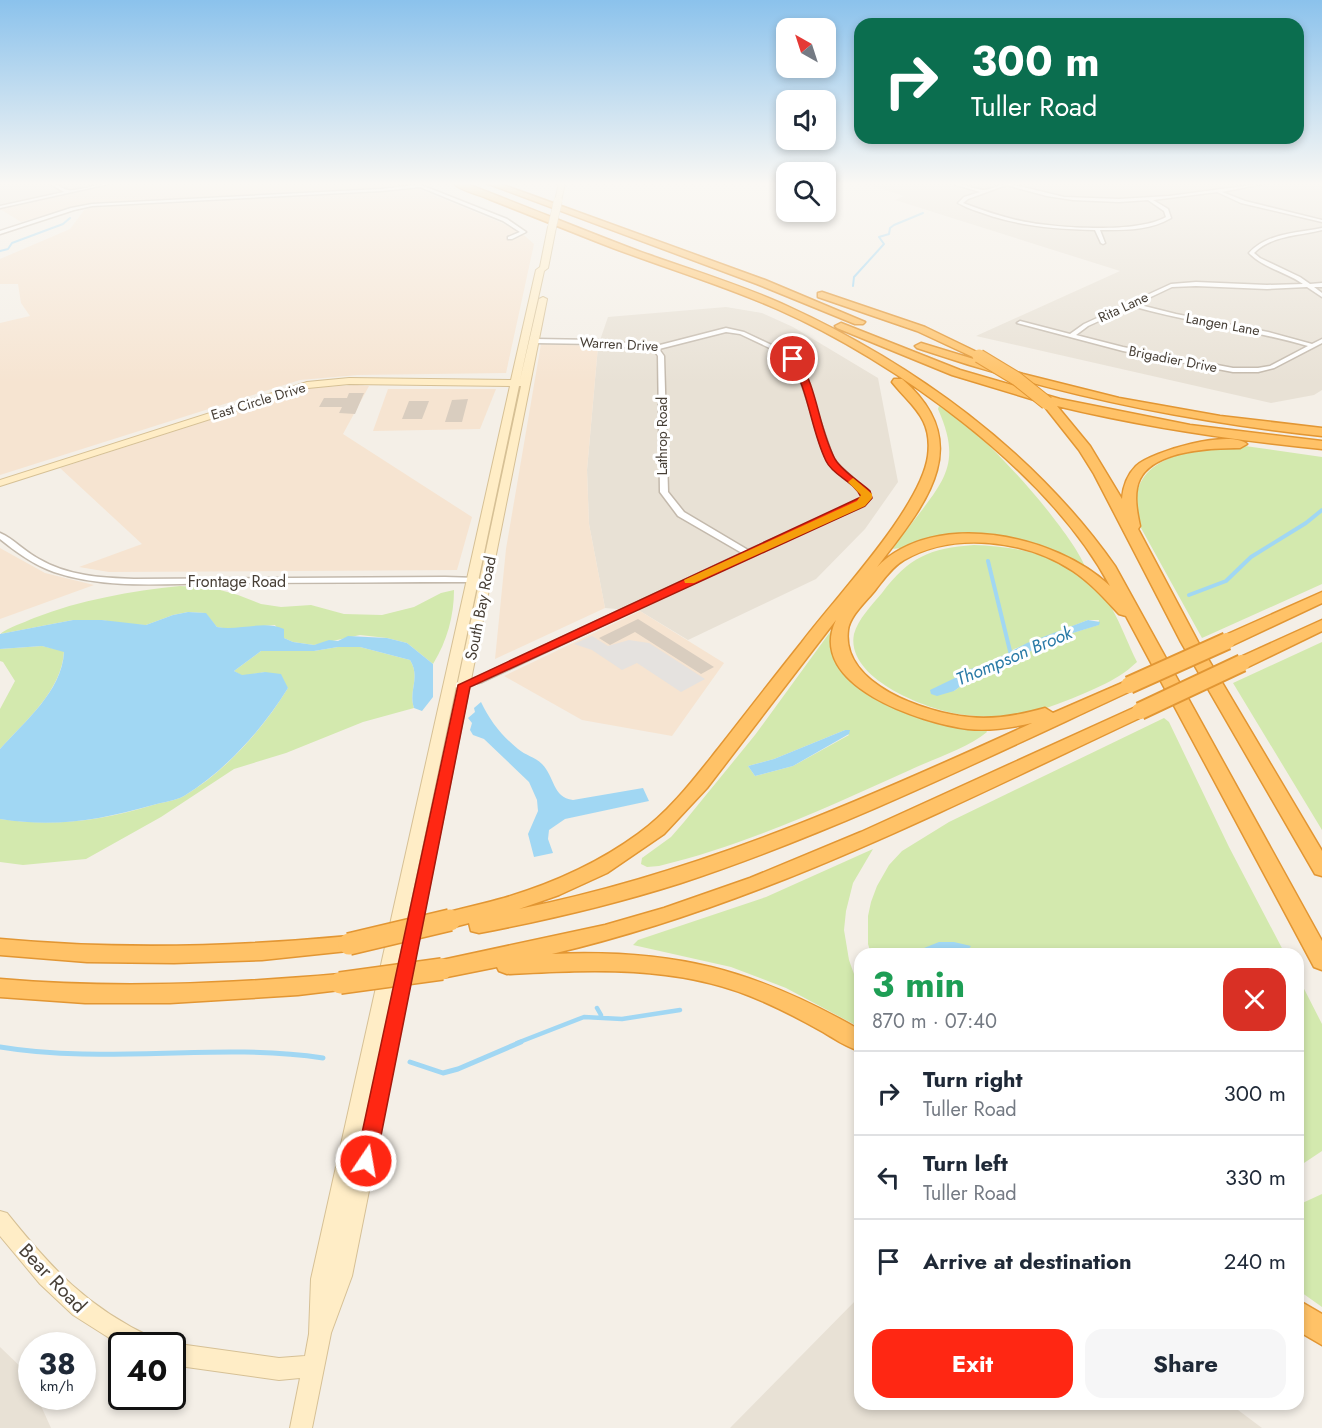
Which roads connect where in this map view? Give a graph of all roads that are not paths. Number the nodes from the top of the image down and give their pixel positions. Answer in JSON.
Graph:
{"nodes":[{"id":1,"x":548,"y":250,"type":"edge"},
{"id":2,"x":627,"y":250,"type":"edge"},
{"id":3,"x":646,"y":250,"type":"edge"},
{"id":4,"x":672,"y":250,"type":"edge"},
{"id":5,"x":683,"y":250,"type":"edge"},
{"id":6,"x":1253,"y":250,"type":"edge"},
{"id":7,"x":544,"y":268,"type":"junction"},
{"id":8,"x":1322,"y":285,"type":"edge"},
{"id":9,"x":1309,"y":286,"type":"junction"},
{"id":10,"x":749,"y":294,"type":"junction"},
{"id":11,"x":1322,"y":295,"type":"edge"},
{"id":12,"x":1131,"y":304,"type":"junction"},
{"id":13,"x":1020,"y":323,"type":"dead end"},
{"id":14,"x":1071,"y":336,"type":"junction"},
{"id":15,"x":535,"y":341,"type":"junction"},
{"id":16,"x":1322,"y":341,"type":"edge"},
{"id":17,"x":1313,"y":346,"type":"junction"},
{"id":18,"x":656,"y":348,"type":"junction"},
{"id":19,"x":521,"y":383,"type":"junction"},
{"id":20,"x":1322,"y":432,"type":"edge"},
{"id":21,"x":1322,"y":445,"type":"edge"},
{"id":22,"x":1322,"y":454,"type":"edge"},
{"id":23,"x":0,"y":483,"type":"edge"},
{"id":24,"x":0,"y":535,"type":"edge"},
{"id":25,"x":1139,"y":548,"type":"junction"},
{"id":26,"x":748,"y":554,"type":"junction"},
{"id":27,"x":479,"y":580,"type":"junction"},
{"id":28,"x":1322,"y":597,"type":"edge"},
{"id":29,"x":1322,"y":627,"type":"edge"},
{"id":30,"x":1146,"y":638,"type":"junction"},
{"id":31,"x":457,"y":685,"type":"junction"},
{"id":32,"x":1128,"y":685,"type":"junction"},
{"id":33,"x":1283,"y":801,"type":"junction"},
{"id":34,"x":1322,"y":849,"type":"edge"},
{"id":35,"x":1322,"y":869,"type":"edge"},
{"id":36,"x":449,"y":926,"type":"junction"},
{"id":37,"x":0,"y":947,"type":"edge"},
{"id":38,"x":1322,"y":961,"type":"edge"},
{"id":39,"x":442,"y":969,"type":"junction"},
{"id":40,"x":0,"y":988,"type":"edge"},
{"id":41,"x":854,"y":1039,"type":"edge"},
{"id":42,"x":0,"y":1220,"type":"edge"},
{"id":43,"x":1304,"y":1318,"type":"edge"},
{"id":44,"x":1322,"y":1331,"type":"edge"},
{"id":45,"x":115,"y":1332,"type":"edge"},
{"id":46,"x":186,"y":1356,"type":"edge"},
{"id":47,"x":314,"y":1366,"type":"junction"},
{"id":48,"x":301,"y":1428,"type":"edge"}],
"edges":[{"from":1,"to":7,"type":"street","name":"South Bay Road","bridge":true},
{"from":2,"to":10,"type":"highway"},
{"from":3,"to":21,"type":"highway"},
{"from":4,"to":20,"type":"highway"},
{"from":5,"to":25,"type":"highway","bridge":true},
{"from":6,"to":9,"type":"street"},
{"from":7,"to":15,"type":"street","name":"South Bay Road"},
{"from":7,"to":19,"type":"street","name":"South Bay Road"},
{"from":8,"to":9,"type":"street","name":"Rita Lane"},
{"from":9,"to":11,"type":"street"},
{"from":9,"to":12,"type":"street","name":"Rita Lane"},
{"from":10,"to":30,"type":"highway"},
{"from":10,"to":36,"type":"highway"},
{"from":12,"to":14,"type":"street","name":"Rita Lane"},
{"from":12,"to":17,"type":"street","name":"Langen Lane"},
{"from":13,"to":14,"type":"street","name":"Brigadier Drive"},
{"from":14,"to":17,"type":"street","name":"Brigadier Drive"},
{"from":15,"to":18,"type":"street","name":"Warren Drive"},
{"from":15,"to":19,"type":"street","name":"South Bay Road"},
{"from":16,"to":17,"type":"street","name":"Brigadier Drive"},
{"from":18,"to":26,"type":"street","name":"Lathrop Road"},
{"from":18,"to":26,"type":"street","name":"Warren Drive"},
{"from":19,"to":23,"type":"street","name":"East Circle Drive"},
{"from":19,"to":27,"type":"street","name":"South Bay Road"},
{"from":22,"to":25,"type":"highway"},
{"from":24,"to":27,"type":"street","name":"Frontage Road"},
{"from":25,"to":33,"type":"highway"},
{"from":26,"to":31,"type":"street"},
{"from":27,"to":31,"type":"street","name":"South Bay Road"},
{"from":28,"to":32,"type":"highway","bridge":true},
{"from":29,"to":39,"type":"highway","bridge":true},
{"from":30,"to":32,"type":"highway"},
{"from":30,"to":38,"type":"highway"},
{"from":31,"to":47,"type":"street","name":"South Bay Road"},
{"from":32,"to":36,"type":"highway"},
{"from":33,"to":34,"type":"highway"},
{"from":33,"to":35,"type":"highway"},
{"from":36,"to":37,"type":"highway","bridge":true},
{"from":39,"to":40,"type":"highway","bridge":true},
{"from":39,"to":41,"type":"highway"},
{"from":42,"to":45,"type":"street","name":"Bear Road"},
{"from":43,"to":44,"type":"highway"},
{"from":46,"to":47,"type":"street"},
{"from":47,"to":48,"type":"street","name":"South Bay Road"}]}
